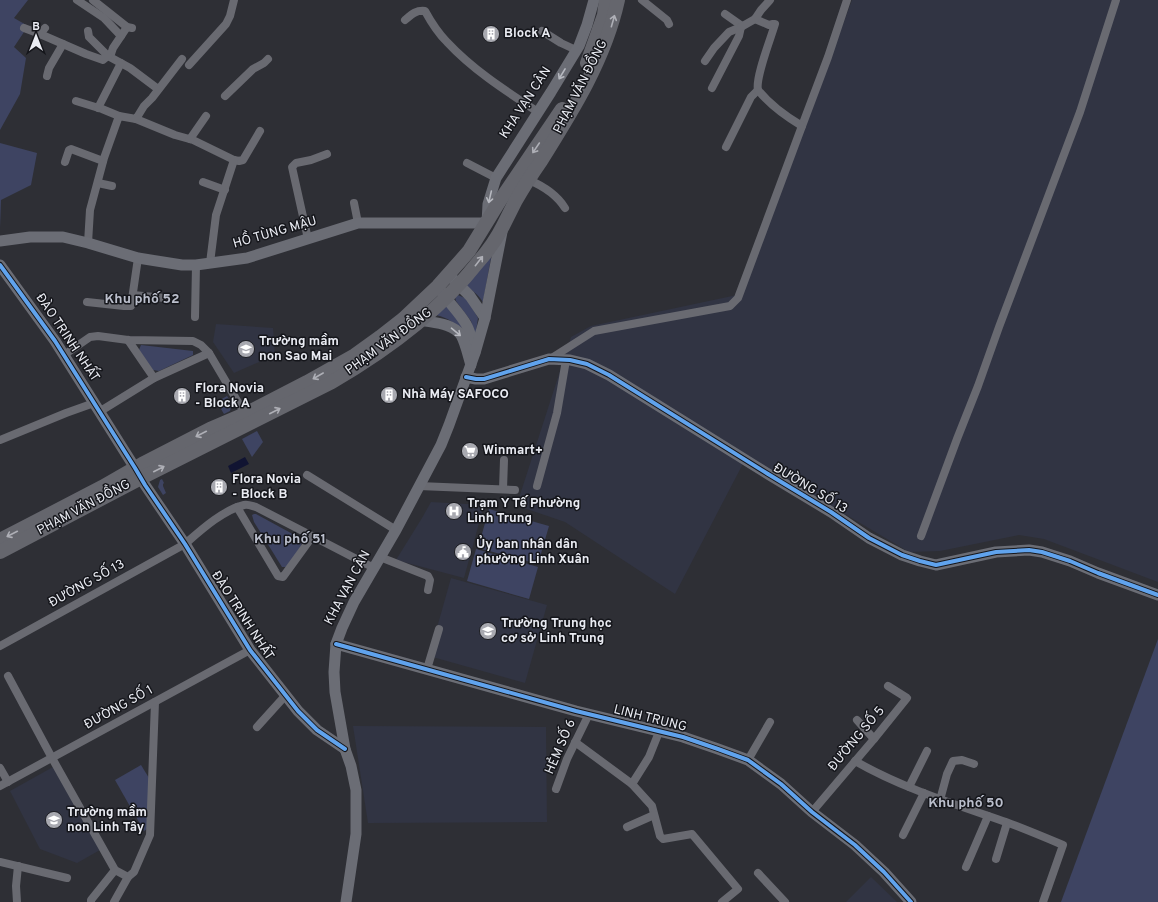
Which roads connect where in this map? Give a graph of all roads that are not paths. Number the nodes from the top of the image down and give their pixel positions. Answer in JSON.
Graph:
{"nodes":[{"id":1,"x":77,"y":0,"type":"edge"},
{"id":2,"x":234,"y":0,"type":"edge"},
{"id":3,"x":594,"y":0,"type":"edge"},
{"id":4,"x":606,"y":0,"type":"edge"},
{"id":5,"x":618,"y":0,"type":"edge"},
{"id":6,"x":642,"y":0,"type":"edge"},
{"id":7,"x":770,"y":0,"type":"edge"},
{"id":8,"x":847,"y":0,"type":"edge"},
{"id":9,"x":1116,"y":0,"type":"edge"},
{"id":10,"x":95,"y":1,"type":"edge"},
{"id":11,"x":725,"y":14,"type":"dead end"},
{"id":12,"x":405,"y":20,"type":"dead end"},
{"id":13,"x":669,"y":24,"type":"dead end"},
{"id":14,"x":775,"y":24,"type":"dead end"},
{"id":15,"x":741,"y":26,"type":"junction"},
{"id":16,"x":24,"y":28,"type":"dead end"},
{"id":17,"x":88,"y":31,"type":"dead end"},
{"id":18,"x":542,"y":31,"type":"dead end"},
{"id":19,"x":121,"y":36,"type":"junction"},
{"id":20,"x":63,"y":44,"type":"junction"},
{"id":21,"x":576,"y":50,"type":"junction"},
{"id":22,"x":108,"y":56,"type":"junction"},
{"id":23,"x":182,"y":59,"type":"dead end"},
{"id":24,"x":268,"y":59,"type":"dead end"},
{"id":25,"x":705,"y":61,"type":"dead end"},
{"id":26,"x":121,"y":63,"type":"junction"},
{"id":27,"x":189,"y":65,"type":"dead end"},
{"id":28,"x":47,"y":76,"type":"dead end"},
{"id":29,"x":712,"y":88,"type":"dead end"},
{"id":30,"x":158,"y":90,"type":"junction"},
{"id":31,"x":758,"y":90,"type":"junction"},
{"id":32,"x":225,"y":96,"type":"dead end"},
{"id":33,"x":76,"y":101,"type":"dead end"},
{"id":34,"x":98,"y":108,"type":"junction"},
{"id":35,"x":538,"y":112,"type":"junction"},
{"id":36,"x":120,"y":116,"type":"junction"},
{"id":37,"x":206,"y":116,"type":"dead end"},
{"id":38,"x":136,"y":119,"type":"junction"},
{"id":39,"x":802,"y":126,"type":"junction"},
{"id":40,"x":260,"y":131,"type":"dead end"},
{"id":41,"x":190,"y":139,"type":"junction"},
{"id":42,"x":726,"y":147,"type":"dead end"},
{"id":43,"x":327,"y":154,"type":"dead end"},
{"id":44,"x":234,"y":160,"type":"junction"},
{"id":45,"x":65,"y":162,"type":"dead end"},
{"id":46,"x":103,"y":162,"type":"junction"},
{"id":47,"x":467,"y":164,"type":"dead end"},
{"id":48,"x":496,"y":178,"type":"junction"},
{"id":49,"x":529,"y":180,"type":"junction"},
{"id":50,"x":203,"y":182,"type":"dead end"},
{"id":51,"x":98,"y":183,"type":"junction"},
{"id":52,"x":112,"y":186,"type":"dead end"},
{"id":53,"x":225,"y":190,"type":"junction"},
{"id":54,"x":354,"y":203,"type":"dead end"},
{"id":55,"x":565,"y":208,"type":"dead end"},
{"id":56,"x":358,"y":223,"type":"junction"},
{"id":57,"x":487,"y":223,"type":"junction"},
{"id":58,"x":502,"y":227,"type":"junction"},
{"id":59,"x":308,"y":239,"type":"junction"},
{"id":60,"x":0,"y":241,"type":"edge"},
{"id":61,"x":88,"y":243,"type":"junction"},
{"id":62,"x":138,"y":258,"type":"junction"},
{"id":63,"x":210,"y":263,"type":"junction"},
{"id":64,"x":0,"y":265,"type":"edge"},
{"id":65,"x":196,"y":265,"type":"junction"},
{"id":66,"x":448,"y":275,"type":"junction"},
{"id":67,"x":459,"y":284,"type":"junction"},
{"id":68,"x":438,"y":286,"type":"junction"},
{"id":69,"x":133,"y":295,"type":"junction"},
{"id":70,"x":165,"y":298,"type":"dead end"},
{"id":71,"x":446,"y":298,"type":"junction"},
{"id":72,"x":87,"y":302,"type":"dead end"},
{"id":73,"x":195,"y":317,"type":"dead end"},
{"id":74,"x":485,"y":318,"type":"junction"},
{"id":75,"x":420,"y":320,"type":"junction"},
{"id":76,"x":128,"y":340,"type":"junction"},
{"id":77,"x":209,"y":353,"type":"junction"},
{"id":78,"x":476,"y":353,"type":"junction"},
{"id":79,"x":64,"y":355,"type":"junction"},
{"id":80,"x":549,"y":359,"type":"junction"},
{"id":81,"x":566,"y":360,"type":"junction"},
{"id":82,"x":471,"y":365,"type":"junction"},
{"id":83,"x":466,"y":377,"type":"junction"},
{"id":84,"x":154,"y":378,"type":"junction"},
{"id":85,"x":97,"y":408,"type":"junction"},
{"id":86,"x":245,"y":414,"type":"junction"},
{"id":87,"x":0,"y":440,"type":"edge"},
{"id":88,"x":504,"y":460,"type":"dead end"},
{"id":89,"x":138,"y":473,"type":"junction"},
{"id":90,"x":307,"y":475,"type":"dead end"},
{"id":91,"x":419,"y":486,"type":"junction"},
{"id":92,"x":538,"y":486,"type":"dead end"},
{"id":93,"x":503,"y":489,"type":"junction"},
{"id":94,"x":515,"y":490,"type":"dead end"},
{"id":95,"x":237,"y":507,"type":"junction"},
{"id":96,"x":396,"y":530,"type":"junction"},
{"id":97,"x":921,"y":536,"type":"dead end"},
{"id":98,"x":312,"y":537,"type":"junction"},
{"id":99,"x":0,"y":540,"type":"edge"},
{"id":100,"x":185,"y":544,"type":"junction"},
{"id":101,"x":0,"y":552,"type":"edge"},
{"id":102,"x":380,"y":557,"type":"junction"},
{"id":103,"x":374,"y":568,"type":"junction"},
{"id":104,"x":428,"y":590,"type":"dead end"},
{"id":105,"x":1158,"y":595,"type":"edge"},
{"id":106,"x":438,"y":629,"type":"dead end"},
{"id":107,"x":336,"y":644,"type":"junction"},
{"id":108,"x":0,"y":646,"type":"edge"},
{"id":109,"x":250,"y":650,"type":"junction"},
{"id":110,"x":427,"y":669,"type":"junction"},
{"id":111,"x":8,"y":676,"type":"dead end"},
{"id":112,"x":888,"y":686,"type":"dead end"},
{"id":113,"x":286,"y":696,"type":"junction"},
{"id":114,"x":155,"y":702,"type":"junction"},
{"id":115,"x":589,"y":714,"type":"junction"},
{"id":116,"x":857,"y":720,"type":"dead end"},
{"id":117,"x":770,"y":722,"type":"dead end"},
{"id":118,"x":257,"y":727,"type":"dead end"},
{"id":119,"x":658,"y":732,"type":"junction"},
{"id":120,"x":874,"y":739,"type":"junction"},
{"id":121,"x":575,"y":742,"type":"junction"},
{"id":122,"x":345,"y":749,"type":"junction"},
{"id":123,"x":927,"y":751,"type":"dead end"},
{"id":124,"x":52,"y":758,"type":"junction"},
{"id":125,"x":748,"y":760,"type":"junction"},
{"id":126,"x":855,"y":761,"type":"junction"},
{"id":127,"x":974,"y":764,"type":"dead end"},
{"id":128,"x":0,"y":768,"type":"edge"},
{"id":129,"x":8,"y":782,"type":"junction"},
{"id":130,"x":632,"y":784,"type":"junction"},
{"id":131,"x":0,"y":786,"type":"edge"},
{"id":132,"x":910,"y":787,"type":"junction"},
{"id":133,"x":556,"y":789,"type":"dead end"},
{"id":134,"x":924,"y":793,"type":"junction"},
{"id":135,"x":940,"y":800,"type":"junction"},
{"id":136,"x":812,"y":812,"type":"junction"},
{"id":137,"x":654,"y":815,"type":"junction"},
{"id":138,"x":988,"y":816,"type":"junction"},
{"id":139,"x":1007,"y":823,"type":"junction"},
{"id":140,"x":627,"y":827,"type":"dead end"},
{"id":141,"x":903,"y":835,"type":"dead end"},
{"id":142,"x":996,"y":859,"type":"dead end"},
{"id":143,"x":0,"y":862,"type":"edge"},
{"id":144,"x":18,"y":866,"type":"junction"},
{"id":145,"x":966,"y":867,"type":"dead end"},
{"id":146,"x":115,"y":870,"type":"junction"},
{"id":147,"x":758,"y":872,"type":"dead end"},
{"id":148,"x":128,"y":877,"type":"junction"},
{"id":149,"x":67,"y":878,"type":"dead end"},
{"id":150,"x":17,"y":902,"type":"edge"},
{"id":151,"x":91,"y":902,"type":"edge"},
{"id":152,"x":114,"y":902,"type":"edge"},
{"id":153,"x":346,"y":902,"type":"edge"},
{"id":154,"x":722,"y":902,"type":"edge"},
{"id":155,"x":785,"y":902,"type":"edge"},
{"id":156,"x":911,"y":902,"type":"edge"},
{"id":157,"x":1043,"y":902,"type":"edge"}],
"edges":[{"from":1,"to":19,"type":"street"},
{"from":2,"to":27,"type":"street"},
{"from":3,"to":21,"type":"street","name":"KHA VẠN CÂN"},
{"from":4,"to":57,"type":"highway","name":"PHẠM VĂN ĐỒNG","one_way":true},
{"from":49,"to":5,"type":"highway","name":"PHẠM VĂN ĐỒNG","one_way":true},
{"from":6,"to":13,"type":"street"},
{"from":7,"to":15,"type":"street"},
{"from":8,"to":39,"type":"street"},
{"from":9,"to":97,"type":"street"},
{"from":10,"to":19,"type":"street"},
{"from":11,"to":15,"type":"street"},
{"from":12,"to":35,"type":"street"},
{"from":14,"to":31,"type":"street"},
{"from":15,"to":25,"type":"street"},
{"from":15,"to":29,"type":"street"},
{"from":16,"to":20,"type":"street"},
{"from":17,"to":22,"type":"street"},
{"from":18,"to":21,"type":"street"},
{"from":19,"to":22,"type":"street"},
{"from":20,"to":22,"type":"street"},
{"from":20,"to":28,"type":"street"},
{"from":21,"to":35,"type":"street","name":"KHA VẠN CÂN","one_way":true},
{"from":22,"to":26,"type":"street"},
{"from":23,"to":30,"type":"street"},
{"from":24,"to":32,"type":"street"},
{"from":26,"to":30,"type":"street"},
{"from":26,"to":34,"type":"street"},
{"from":30,"to":38,"type":"street"},
{"from":31,"to":39,"type":"street"},
{"from":31,"to":42,"type":"street"},
{"from":33,"to":34,"type":"street"},
{"from":34,"to":36,"type":"street"},
{"from":35,"to":48,"type":"street","name":"KHA VẠN CÂN"},
{"from":36,"to":38,"type":"street"},
{"from":36,"to":46,"type":"street"},
{"from":37,"to":41,"type":"street"},
{"from":38,"to":41,"type":"street"},
{"from":39,"to":80,"type":"street"},
{"from":40,"to":44,"type":"street"},
{"from":41,"to":44,"type":"street"},
{"from":43,"to":59,"type":"street"},
{"from":44,"to":53,"type":"street"},
{"from":45,"to":46,"type":"street"},
{"from":46,"to":51,"type":"street"},
{"from":47,"to":48,"type":"street"},
{"from":48,"to":57,"type":"street","name":"KHA VẠN CÂN","one_way":true},
{"from":49,"to":55,"type":"street"},
{"from":49,"to":58,"type":"highway","name":"PHẠM VĂN ĐỒNG"},
{"from":50,"to":53,"type":"street"},
{"from":51,"to":52,"type":"street"},
{"from":51,"to":61,"type":"street"},
{"from":53,"to":63,"type":"street"},
{"from":54,"to":56,"type":"street"},
{"from":56,"to":57,"type":"street","name":"HỒ TÙNG MẬU"},
{"from":56,"to":59,"type":"street","name":"HỒ TÙNG MẬU"},
{"from":57,"to":66,"type":"highway","name":"PHẠM VĂN ĐỒNG"},
{"from":67,"to":58,"type":"highway","name":"PHẠM VĂN ĐỒNG","one_way":true},
{"from":58,"to":74,"type":"street","name":"KHA VẠN CÂN"},
{"from":59,"to":63,"type":"street","name":"HỒ TÙNG MẬU"},
{"from":60,"to":61,"type":"street","name":"HỒ TÙNG MẬU"},
{"from":61,"to":62,"type":"street","name":"HỒ TÙNG MẬU"},
{"from":62,"to":65,"type":"street","name":"HỒ TÙNG MẬU"},
{"from":62,"to":69,"type":"street"},
{"from":63,"to":65,"type":"street","name":"HỒ TÙNG MẬU"},
{"from":64,"to":79,"type":"street","name":"ĐÀO TRINH NHẤT"},
{"from":65,"to":73,"type":"street"},
{"from":66,"to":67,"type":"street"},
{"from":66,"to":68,"type":"highway","name":"PHẠM VĂN ĐỒNG"},
{"from":67,"to":71,"type":"highway","name":"PHẠM VĂN ĐỒNG"},
{"from":67,"to":74,"type":"street"},
{"from":68,"to":71,"type":"street"},
{"from":68,"to":86,"type":"highway","name":"PHẠM VĂN ĐỒNG","one_way":true},
{"from":69,"to":70,"type":"street"},
{"from":69,"to":72,"type":"street"},
{"from":71,"to":75,"type":"highway","name":"PHẠM VĂN ĐỒNG"},
{"from":71,"to":78,"type":"street"},
{"from":74,"to":78,"type":"street","name":"KHA VẠN CÂN"},
{"from":75,"to":82,"type":"street","one_way":true},
{"from":89,"to":75,"type":"highway","name":"PHẠM VĂN ĐỒNG","one_way":true},
{"from":76,"to":77,"type":"street"},
{"from":76,"to":79,"type":"street"},
{"from":76,"to":84,"type":"street"},
{"from":77,"to":84,"type":"street"},
{"from":77,"to":86,"type":"street"},
{"from":78,"to":82,"type":"street","name":"KHA VẠN CÂN"},
{"from":79,"to":85,"type":"street","name":"ĐÀO TRINH NHẤT"},
{"from":80,"to":81,"type":"street","name":"ĐƯỜNG SỐ 13"},
{"from":80,"to":83,"type":"street","name":"ĐƯỜNG SỐ 13"},
{"from":81,"to":92,"type":"street"},
{"from":81,"to":105,"type":"street","name":"ĐƯỜNG SỐ 13"},
{"from":82,"to":83,"type":"street","name":"KHA VẠN CÂN"},
{"from":83,"to":91,"type":"street","name":"KHA VẠN CÂN"},
{"from":84,"to":85,"type":"street"},
{"from":85,"to":87,"type":"street"},
{"from":85,"to":89,"type":"street","name":"ĐÀO TRINH NHẤT"},
{"from":86,"to":89,"type":"highway","name":"PHẠM VĂN ĐỒNG","one_way":true},
{"from":88,"to":93,"type":"street"},
{"from":89,"to":99,"type":"highway","name":"PHẠM VĂN ĐỒNG","one_way":true},
{"from":89,"to":100,"type":"street","name":"ĐÀO TRINH NHẤT"},
{"from":89,"to":101,"type":"highway","name":"PHẠM VĂN ĐỒNG"},
{"from":90,"to":96,"type":"street"},
{"from":91,"to":93,"type":"street"},
{"from":91,"to":96,"type":"street","name":"KHA VẠN CÂN"},
{"from":93,"to":94,"type":"street"},
{"from":95,"to":98,"type":"street"},
{"from":95,"to":98,"type":"street"},
{"from":95,"to":100,"type":"street","name":"ĐƯỜNG SỐ 13"},
{"from":96,"to":102,"type":"street","name":"KHA VẠN CÂN"},
{"from":98,"to":103,"type":"street"},
{"from":100,"to":108,"type":"street","name":"ĐƯỜNG SỐ 13"},
{"from":100,"to":109,"type":"street","name":"ĐÀO TRINH NHẤT"},
{"from":102,"to":103,"type":"street","name":"KHA VẠN CÂN"},
{"from":102,"to":104,"type":"street"},
{"from":103,"to":107,"type":"street","name":"KHA VẠN CÂN"},
{"from":106,"to":110,"type":"street"},
{"from":107,"to":110,"type":"street","name":"LINH TRUNG"},
{"from":107,"to":122,"type":"street","name":"KHA VẠN CÂN"},
{"from":109,"to":113,"type":"street","name":"ĐÀO TRINH NHẤT"},
{"from":109,"to":114,"type":"street","name":"ĐƯỜNG SỐ 1"},
{"from":110,"to":115,"type":"street","name":"LINH TRUNG"},
{"from":111,"to":124,"type":"street"},
{"from":112,"to":120,"type":"street","name":"ĐƯỜNG SỐ 5"},
{"from":113,"to":118,"type":"street"},
{"from":113,"to":122,"type":"street","name":"ĐÀO TRINH NHẤT"},
{"from":114,"to":124,"type":"street","name":"ĐƯỜNG SỐ 1"},
{"from":114,"to":148,"type":"street"},
{"from":115,"to":119,"type":"street","name":"LINH TRUNG"},
{"from":115,"to":121,"type":"street","name":"HẺM SỐ 6"},
{"from":116,"to":120,"type":"street"},
{"from":117,"to":125,"type":"street"},
{"from":119,"to":125,"type":"street","name":"LINH TRUNG"},
{"from":119,"to":130,"type":"street"},
{"from":120,"to":126,"type":"street","name":"ĐƯỜNG SỐ 5"},
{"from":121,"to":130,"type":"street"},
{"from":121,"to":133,"type":"street","name":"HẺM SỐ 6"},
{"from":122,"to":153,"type":"street","name":"KHA VẠN CÂN"},
{"from":123,"to":132,"type":"street"},
{"from":124,"to":129,"type":"street","name":"ĐƯỜNG SỐ 1"},
{"from":124,"to":146,"type":"street"},
{"from":125,"to":136,"type":"street","name":"LINH TRUNG"},
{"from":126,"to":132,"type":"street"},
{"from":126,"to":136,"type":"street","name":"ĐƯỜNG SỐ 5"},
{"from":127,"to":135,"type":"street"},
{"from":128,"to":129,"type":"street"},
{"from":129,"to":131,"type":"street","name":"ĐƯỜNG SỐ 1"},
{"from":130,"to":137,"type":"street"},
{"from":132,"to":134,"type":"street"},
{"from":134,"to":135,"type":"street"},
{"from":134,"to":141,"type":"street"},
{"from":135,"to":138,"type":"street"},
{"from":136,"to":156,"type":"street","name":"LINH TRUNG"},
{"from":137,"to":140,"type":"street"},
{"from":137,"to":154,"type":"street"},
{"from":138,"to":139,"type":"street"},
{"from":138,"to":145,"type":"street"},
{"from":139,"to":142,"type":"street"},
{"from":139,"to":157,"type":"street"},
{"from":143,"to":144,"type":"street"},
{"from":144,"to":149,"type":"street"},
{"from":144,"to":150,"type":"street"},
{"from":146,"to":148,"type":"street"},
{"from":146,"to":151,"type":"street"},
{"from":147,"to":155,"type":"street"},
{"from":148,"to":152,"type":"street"}]}
